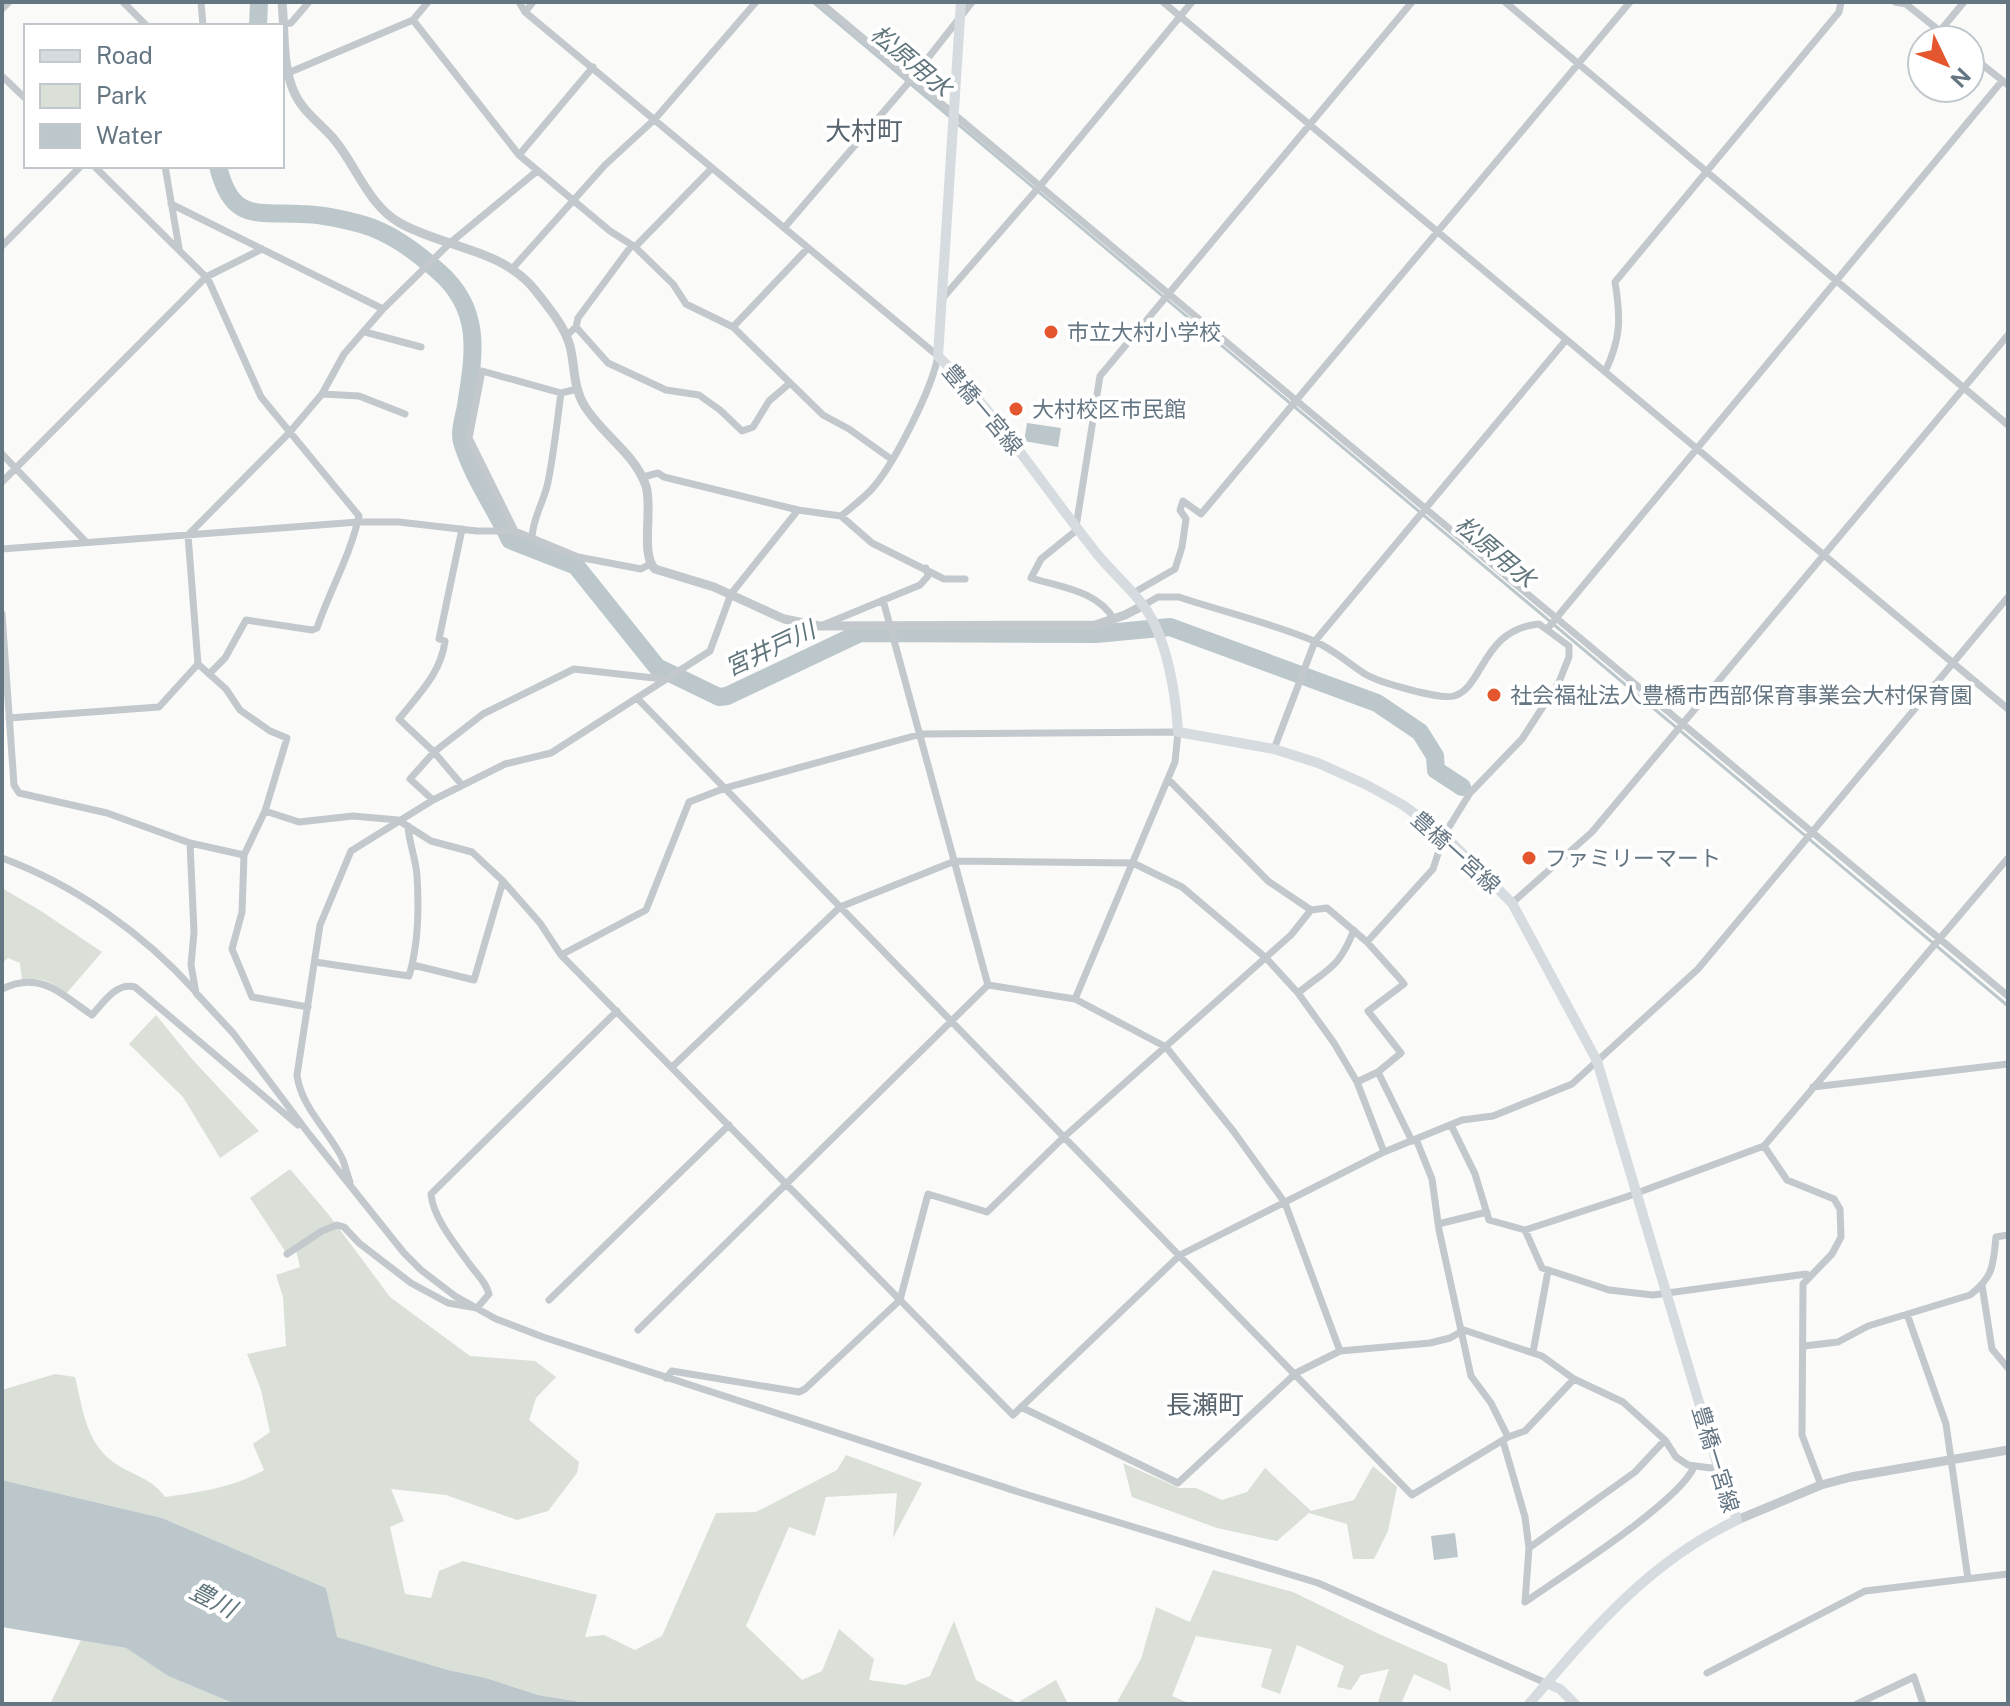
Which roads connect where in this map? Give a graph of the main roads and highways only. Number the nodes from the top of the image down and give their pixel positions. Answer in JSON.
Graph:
{"nodes":[{"id":1,"x":961,"y":2,"type":"edge"},
{"id":2,"x":1546,"y":1683,"type":"junction"},
{"id":3,"x":1529,"y":1704,"type":"edge"},
{"id":4,"x":1575,"y":1704,"type":"edge"}],
"edges":[{"from":1,"to":2,"type":"main road","name":"豊橋一宮線"},
{"from":2,"to":3,"type":"main road","name":"豊橋一宮線"},
{"from":2,"to":4,"type":"main road"}]}
